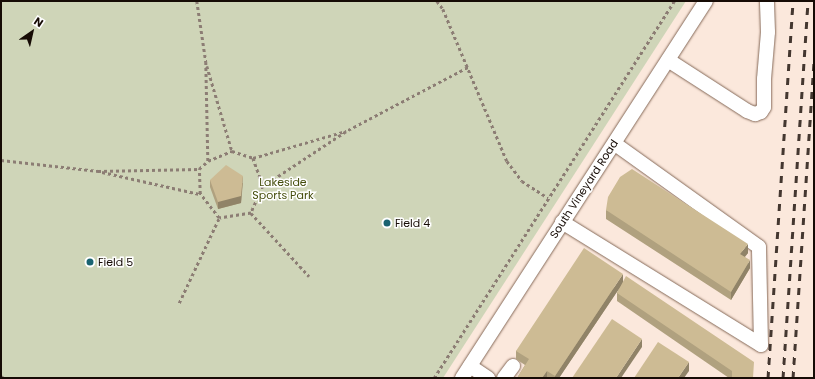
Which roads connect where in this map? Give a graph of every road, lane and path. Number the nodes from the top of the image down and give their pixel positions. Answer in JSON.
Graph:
{"nodes":[{"id":1,"x":197,"y":1,"type":"edge"},
{"id":2,"x":437,"y":1,"type":"edge"},
{"id":3,"x":674,"y":1,"type":"edge"},
{"id":4,"x":706,"y":1,"type":"edge"},
{"id":5,"x":767,"y":1,"type":"edge"},
{"id":6,"x":668,"y":60,"type":"junction"},
{"id":7,"x":206,"y":62,"type":"junction"},
{"id":8,"x":468,"y":67,"type":"junction"},
{"id":9,"x":348,"y":130,"type":"junction"},
{"id":10,"x":614,"y":143,"type":"junction"},
{"id":11,"x":232,"y":151,"type":"junction"},
{"id":12,"x":253,"y":158,"type":"junction"},
{"id":13,"x":1,"y":160,"type":"edge"},
{"id":14,"x":208,"y":162,"type":"junction"},
{"id":15,"x":199,"y":169,"type":"junction"},
{"id":16,"x":98,"y":171,"type":"junction"},
{"id":17,"x":263,"y":186,"type":"junction"},
{"id":18,"x":200,"y":194,"type":"junction"},
{"id":19,"x":548,"y":198,"type":"junction"},
{"id":20,"x":251,"y":213,"type":"junction"},
{"id":21,"x":219,"y":218,"type":"junction"},
{"id":22,"x":562,"y":222,"type":"junction"},
{"id":23,"x":309,"y":276,"type":"dead end"},
{"id":24,"x":179,"y":303,"type":"dead end"},
{"id":25,"x":470,"y":366,"type":"junction"},
{"id":26,"x":513,"y":366,"type":"dead end"},
{"id":27,"x":1,"y":376,"type":"edge"},
{"id":28,"x":4,"y":378,"type":"edge"},
{"id":29,"x":434,"y":378,"type":"edge"},
{"id":30,"x":462,"y":378,"type":"edge"},
{"id":31,"x":488,"y":378,"type":"edge"},
{"id":32,"x":504,"y":378,"type":"edge"}],
"edges":[{"from":1,"to":7,"type":"path"},
{"from":2,"to":8,"type":"path"},
{"from":3,"to":19,"type":"path"},
{"from":4,"to":6,"type":"street","name":"South Vineyard Road"},
{"from":5,"to":6,"type":"street"},
{"from":6,"to":10,"type":"street","name":"South Vineyard Road"},
{"from":7,"to":11,"type":"path"},
{"from":7,"to":14,"type":"path"},
{"from":8,"to":9,"type":"path"},
{"from":8,"to":19,"type":"path"},
{"from":9,"to":12,"type":"path"},
{"from":9,"to":17,"type":"path"},
{"from":10,"to":22,"type":"street","name":"South Vineyard Road"},
{"from":10,"to":22,"type":"street"},
{"from":11,"to":12,"type":"path"},
{"from":11,"to":14,"type":"path"},
{"from":12,"to":17,"type":"path"},
{"from":13,"to":16,"type":"path"},
{"from":14,"to":15,"type":"path"},
{"from":15,"to":16,"type":"path"},
{"from":15,"to":18,"type":"path"},
{"from":16,"to":18,"type":"path"},
{"from":17,"to":20,"type":"path"},
{"from":18,"to":21,"type":"path"},
{"from":19,"to":29,"type":"path"},
{"from":20,"to":21,"type":"path"},
{"from":20,"to":23,"type":"path"},
{"from":21,"to":24,"type":"path"},
{"from":22,"to":25,"type":"street","name":"South Vineyard Road"},
{"from":25,"to":30,"type":"street","name":"South Vineyard Road"},
{"from":25,"to":31,"type":"street"},
{"from":26,"to":32,"type":"street"},
{"from":27,"to":28,"type":"path"}]}
